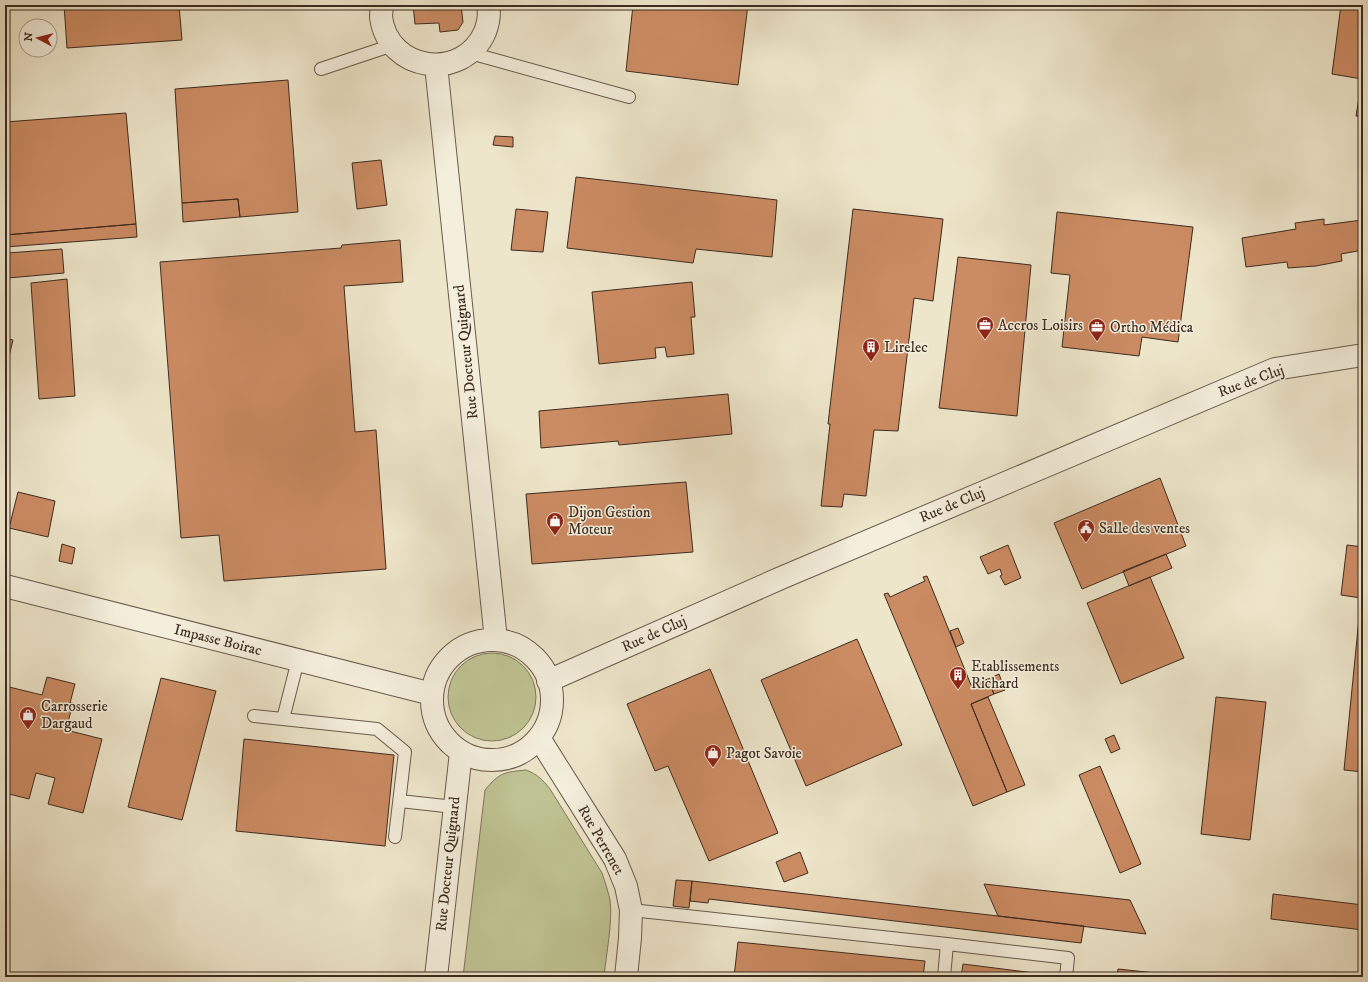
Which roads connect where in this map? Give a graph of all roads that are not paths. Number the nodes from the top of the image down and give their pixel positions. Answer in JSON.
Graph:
{"nodes":[{"id":1,"x":382,"y":5,"type":"edge"},
{"id":2,"x":488,"y":5,"type":"edge"},
{"id":3,"x":393,"y":45,"type":"junction"},
{"id":4,"x":470,"y":53,"type":"junction"},
{"id":5,"x":436,"y":65,"type":"junction"},
{"id":6,"x":321,"y":69,"type":"dead end"},
{"id":7,"x":629,"y":97,"type":"dead end"},
{"id":8,"x":1363,"y":355,"type":"edge"},
{"id":9,"x":5,"y":586,"type":"edge"},
{"id":10,"x":496,"y":640,"type":"junction"},
{"id":11,"x":298,"y":660,"type":"junction"},
{"id":12,"x":548,"y":681,"type":"junction"},
{"id":13,"x":432,"y":694,"type":"junction"},
{"id":14,"x":254,"y":716,"type":"dead end"},
{"id":15,"x":283,"y":719,"type":"junction"},
{"id":16,"x":539,"y":738,"type":"junction"},
{"id":17,"x":460,"y":752,"type":"junction"},
{"id":18,"x":400,"y":800,"type":"junction"},
{"id":19,"x":454,"y":807,"type":"junction"},
{"id":20,"x":395,"y":837,"type":"dead end"},
{"id":21,"x":631,"y":910,"type":"junction"},
{"id":22,"x":947,"y":944,"type":"junction"},
{"id":23,"x":436,"y":977,"type":"edge"},
{"id":24,"x":626,"y":977,"type":"edge"},
{"id":25,"x":944,"y":977,"type":"edge"},
{"id":26,"x":1066,"y":977,"type":"edge"}],
"edges":[{"from":1,"to":3,"type":"street"},
{"from":2,"to":4,"type":"street"},
{"from":3,"to":5,"type":"street"},
{"from":3,"to":6,"type":"lane"},
{"from":4,"to":5,"type":"street"},
{"from":4,"to":7,"type":"lane"},
{"from":5,"to":10,"type":"street","name":"Rue Docteur Quignard"},
{"from":8,"to":12,"type":"street","name":"Rue de Cluj"},
{"from":9,"to":11,"type":"street","name":"Impasse Boirac"},
{"from":10,"to":12,"type":"street"},
{"from":10,"to":13,"type":"street"},
{"from":11,"to":13,"type":"street","name":"Impasse Boirac"},
{"from":11,"to":15,"type":"lane"},
{"from":12,"to":16,"type":"street"},
{"from":13,"to":17,"type":"street"},
{"from":14,"to":15,"type":"lane"},
{"from":15,"to":18,"type":"lane"},
{"from":16,"to":17,"type":"street"},
{"from":16,"to":21,"type":"street","name":"Rue Perrenet"},
{"from":17,"to":19,"type":"street","name":"Rue Docteur Quignard"},
{"from":18,"to":19,"type":"lane"},
{"from":18,"to":20,"type":"lane"},
{"from":19,"to":23,"type":"street","name":"Rue Docteur Quignard"},
{"from":21,"to":22,"type":"lane"},
{"from":21,"to":24,"type":"street","name":"Rue Perrenet"},
{"from":22,"to":25,"type":"lane"},
{"from":22,"to":26,"type":"lane"}]}
